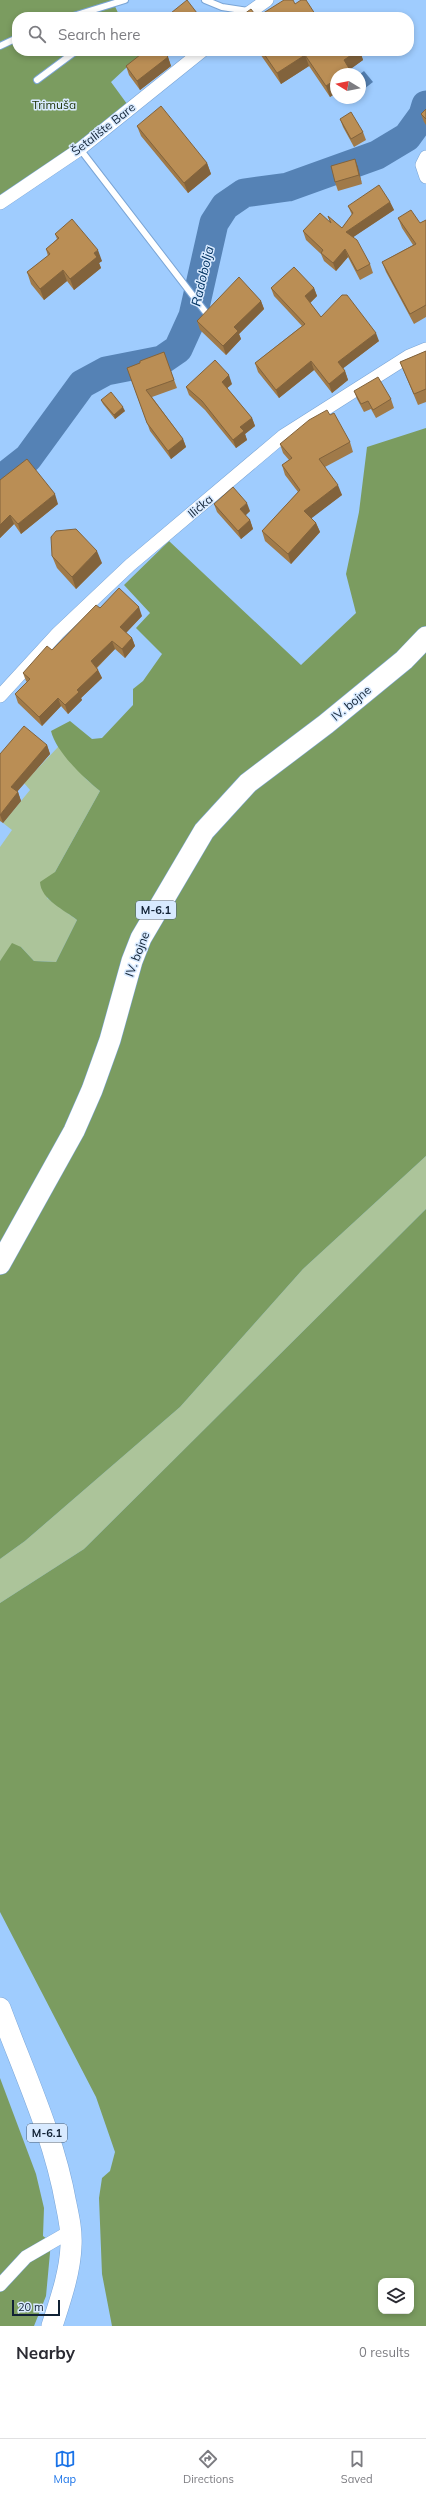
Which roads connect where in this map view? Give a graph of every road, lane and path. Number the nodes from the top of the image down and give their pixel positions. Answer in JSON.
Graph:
{"nodes":[{"id":1,"x":125,"y":0,"type":"edge"},
{"id":2,"x":205,"y":0,"type":"edge"},
{"id":3,"x":267,"y":0,"type":"edge"},
{"id":4,"x":95,"y":12,"type":"edge"},
{"id":5,"x":239,"y":12,"type":"edge"},
{"id":6,"x":249,"y":12,"type":"edge"},
{"id":7,"x":12,"y":40,"type":"edge"},
{"id":8,"x":0,"y":46,"type":"edge"},
{"id":9,"x":69,"y":56,"type":"edge"},
{"id":10,"x":196,"y":56,"type":"edge"},
{"id":11,"x":36,"y":80,"type":"dead end"},
{"id":12,"x":80,"y":149,"type":"junction"},
{"id":13,"x":426,"y":157,"type":"edge"},
{"id":14,"x":426,"y":177,"type":"edge"},
{"id":15,"x":0,"y":203,"type":"edge"},
{"id":16,"x":207,"y":314,"type":"edge"},
{"id":17,"x":426,"y":349,"type":"edge"},
{"id":18,"x":426,"y":637,"type":"edge"},
{"id":19,"x":0,"y":696,"type":"edge"},
{"id":20,"x":0,"y":1264,"type":"edge"},
{"id":21,"x":0,"y":2008,"type":"edge"},
{"id":22,"x":71,"y":2230,"type":"junction"},
{"id":23,"x":0,"y":2285,"type":"edge"},
{"id":24,"x":52,"y":2326,"type":"edge"}],
"edges":[{"from":1,"to":4,"type":"lane"},
{"from":2,"to":5,"type":"lane"},
{"from":3,"to":6,"type":"street"},
{"from":7,"to":8,"type":"lane"},
{"from":9,"to":11,"type":"lane"},
{"from":10,"to":12,"type":"street","name":"Šetalište Bare"},
{"from":12,"to":15,"type":"street","name":"Šetalište Bare"},
{"from":12,"to":16,"type":"lane"},
{"from":13,"to":14,"type":"street"},
{"from":17,"to":19,"type":"street","name":"Ilićka"},
{"from":18,"to":20,"type":"main road","name":"IV. bojne","number":"M-6.1"},
{"from":21,"to":22,"type":"main road","number":"M-6.1"},
{"from":22,"to":23,"type":"street"},
{"from":22,"to":24,"type":"main road","number":"M-6.1"}]}
